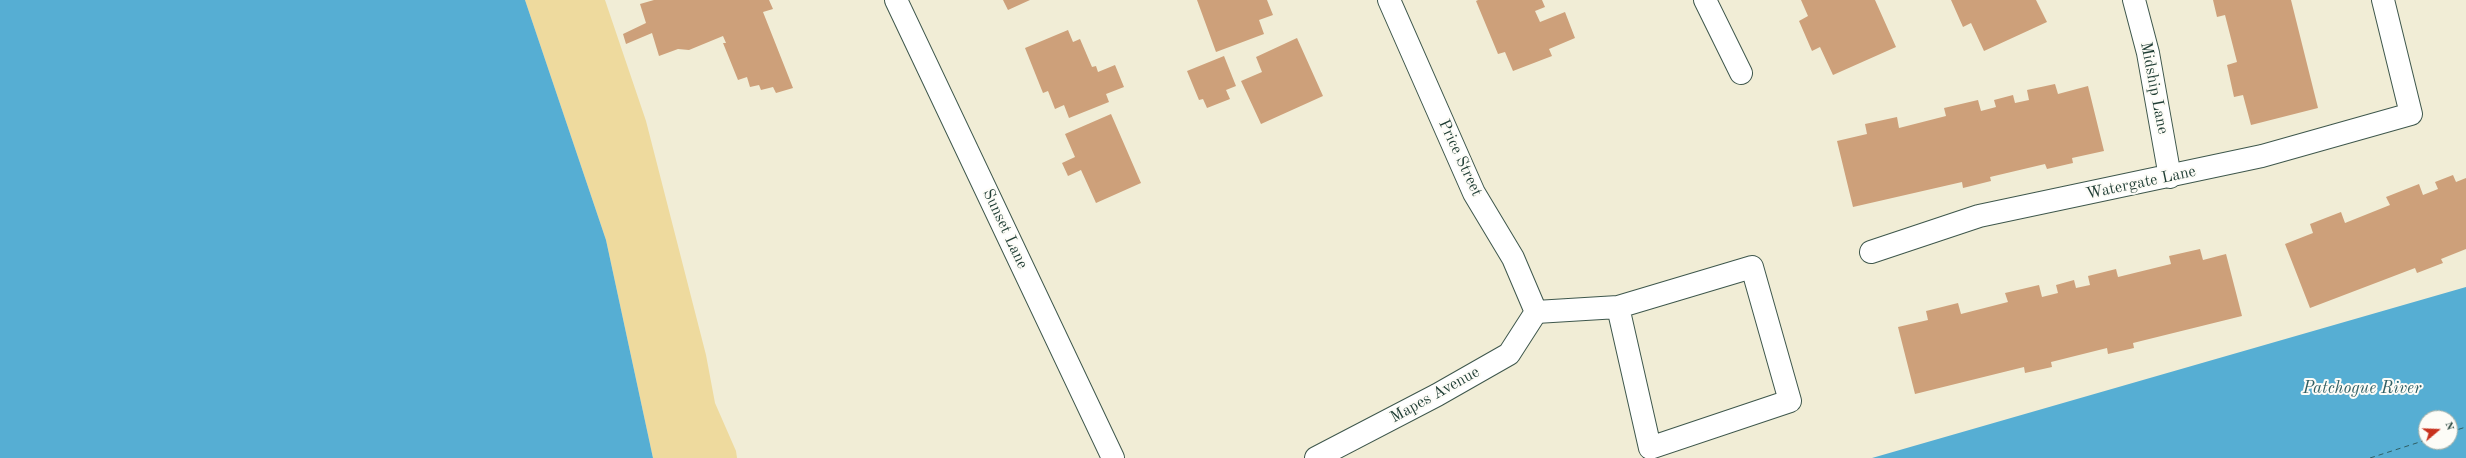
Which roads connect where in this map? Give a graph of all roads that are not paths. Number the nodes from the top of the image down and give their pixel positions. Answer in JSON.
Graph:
{"nodes":[{"id":1,"x":896,"y":0,"type":"edge"},
{"id":2,"x":1389,"y":0,"type":"edge"},
{"id":3,"x":1705,"y":0,"type":"edge"},
{"id":4,"x":2134,"y":0,"type":"edge"},
{"id":5,"x":2383,"y":0,"type":"edge"},
{"id":6,"x":1741,"y":73,"type":"dead end"},
{"id":7,"x":2170,"y":178,"type":"junction"},
{"id":8,"x":1871,"y":252,"type":"dead end"},
{"id":9,"x":1618,"y":307,"type":"junction"},
{"id":10,"x":1536,"y":312,"type":"junction"},
{"id":11,"x":1113,"y":458,"type":"edge"},
{"id":12,"x":1316,"y":458,"type":"edge"}],
"edges":[{"from":1,"to":11,"type":"street","name":"Sunset Lane"},
{"from":2,"to":10,"type":"street","name":"Price Street"},
{"from":3,"to":6,"type":"street"},
{"from":4,"to":7,"type":"street","name":"Midship Lane"},
{"from":5,"to":7,"type":"street","name":"Watergate Lane"},
{"from":7,"to":8,"type":"street","name":"Watergate Lane"},
{"from":9,"to":9,"type":"street"},
{"from":9,"to":10,"type":"street"},
{"from":10,"to":12,"type":"street","name":"Mapes Avenue"}]}
